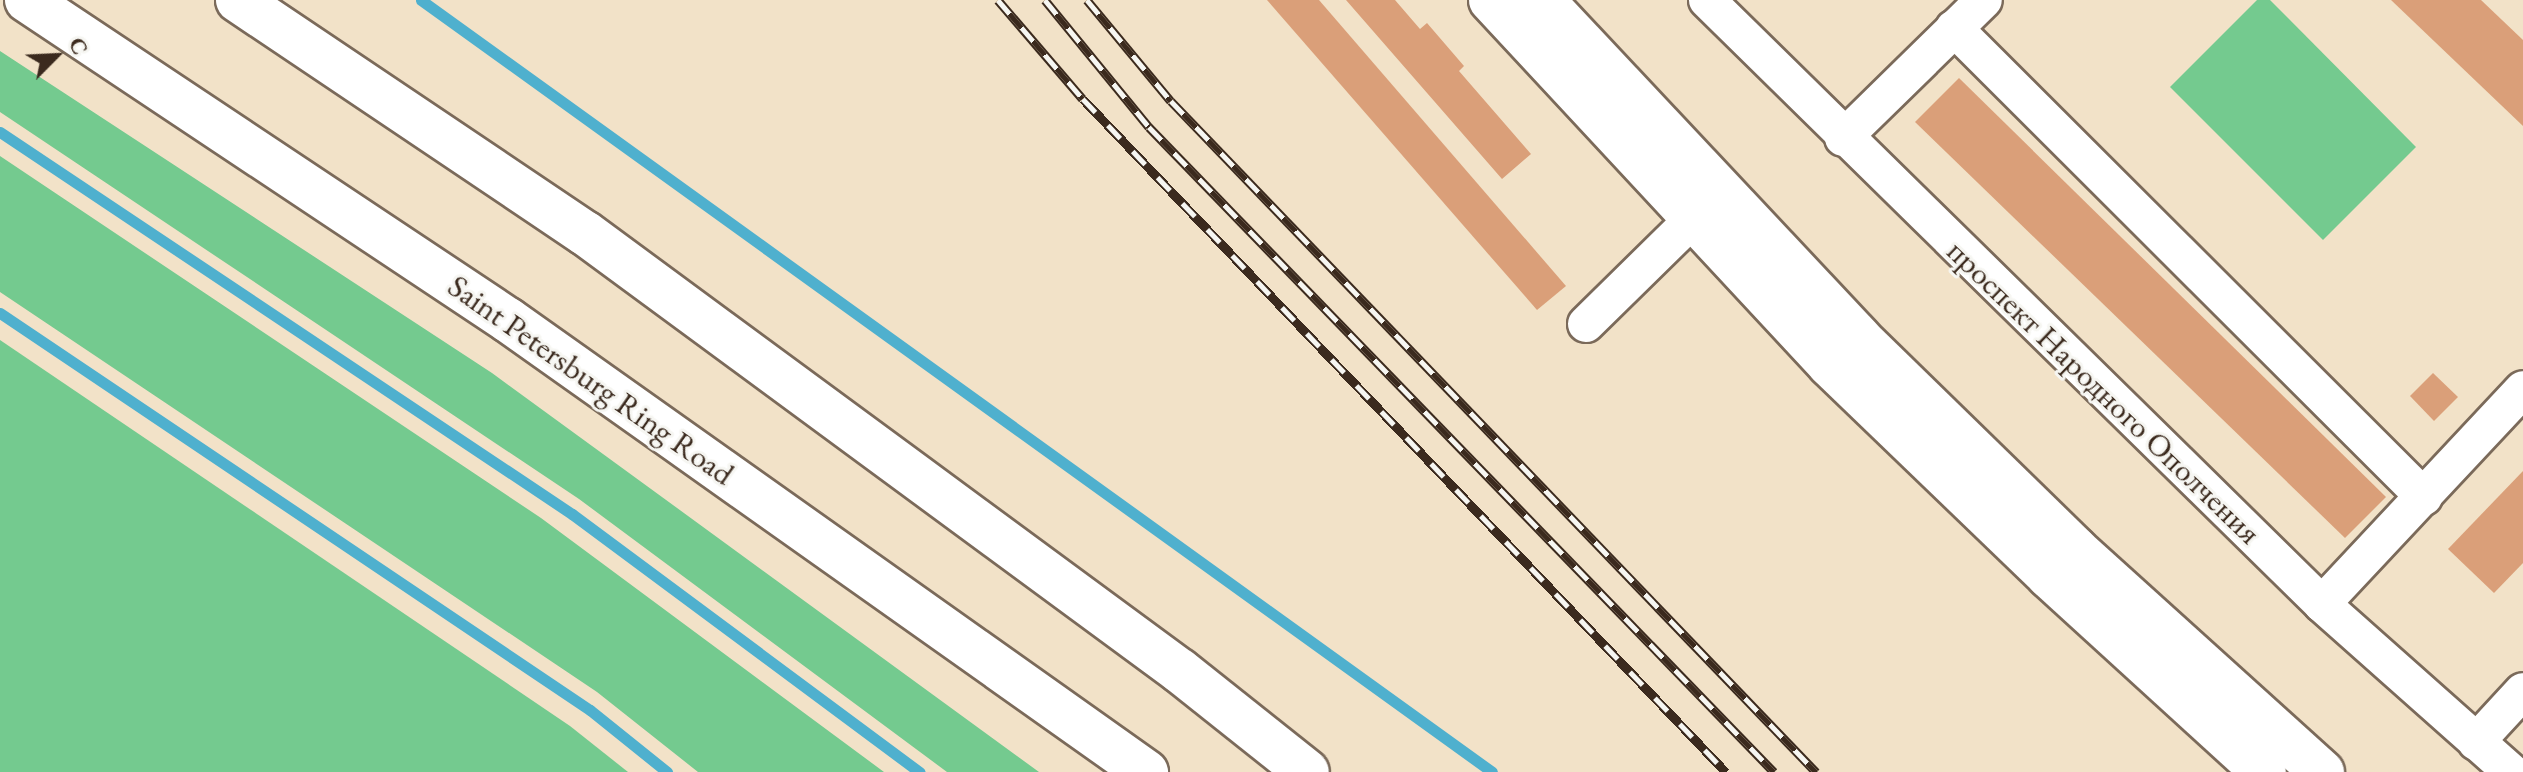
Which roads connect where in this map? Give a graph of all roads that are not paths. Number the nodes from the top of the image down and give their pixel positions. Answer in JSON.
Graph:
{"nodes":[{"id":1,"x":27,"y":0,"type":"edge"},
{"id":2,"x":238,"y":0,"type":"edge"},
{"id":3,"x":1491,"y":0,"type":"edge"},
{"id":4,"x":1542,"y":0,"type":"edge"},
{"id":5,"x":1984,"y":0,"type":"edge"},
{"id":6,"x":1717,"y":4,"type":"edge"},
{"id":7,"x":1954,"y":28,"type":"junction"},
{"id":8,"x":1843,"y":138,"type":"junction"},
{"id":9,"x":1693,"y":219,"type":"junction"},
{"id":10,"x":1586,"y":324,"type":"dead end"},
{"id":11,"x":2523,"y":389,"type":"edge"},
{"id":12,"x":2424,"y":497,"type":"junction"},
{"id":13,"x":2322,"y":604,"type":"junction"},
{"id":14,"x":2523,"y":691,"type":"edge"},
{"id":15,"x":2476,"y":742,"type":"junction"},
{"id":16,"x":1146,"y":772,"type":"edge"},
{"id":17,"x":1307,"y":772,"type":"edge"},
{"id":18,"x":2264,"y":772,"type":"edge"},
{"id":19,"x":2322,"y":772,"type":"edge"},
{"id":20,"x":2511,"y":772,"type":"edge"}],
"edges":[{"from":1,"to":16,"type":"main road","name":"Saint Petersburg Ring Road"},
{"from":2,"to":17,"type":"main road"},
{"from":3,"to":9,"type":"main road"},
{"from":4,"to":19,"type":"main road"},
{"from":5,"to":7,"type":"street"},
{"from":6,"to":8,"type":"street","name":"проспект Народного Ополчения"},
{"from":7,"to":8,"type":"street"},
{"from":7,"to":12,"type":"street"},
{"from":8,"to":13,"type":"street","name":"проспект Народного Ополчения"},
{"from":9,"to":10,"type":"street"},
{"from":9,"to":18,"type":"main road"},
{"from":11,"to":12,"type":"street"},
{"from":12,"to":13,"type":"street"},
{"from":13,"to":15,"type":"street","name":"проспект Народного Ополчения"},
{"from":14,"to":15,"type":"street"},
{"from":15,"to":20,"type":"street","name":"проспект Народного Ополчения"}]}
